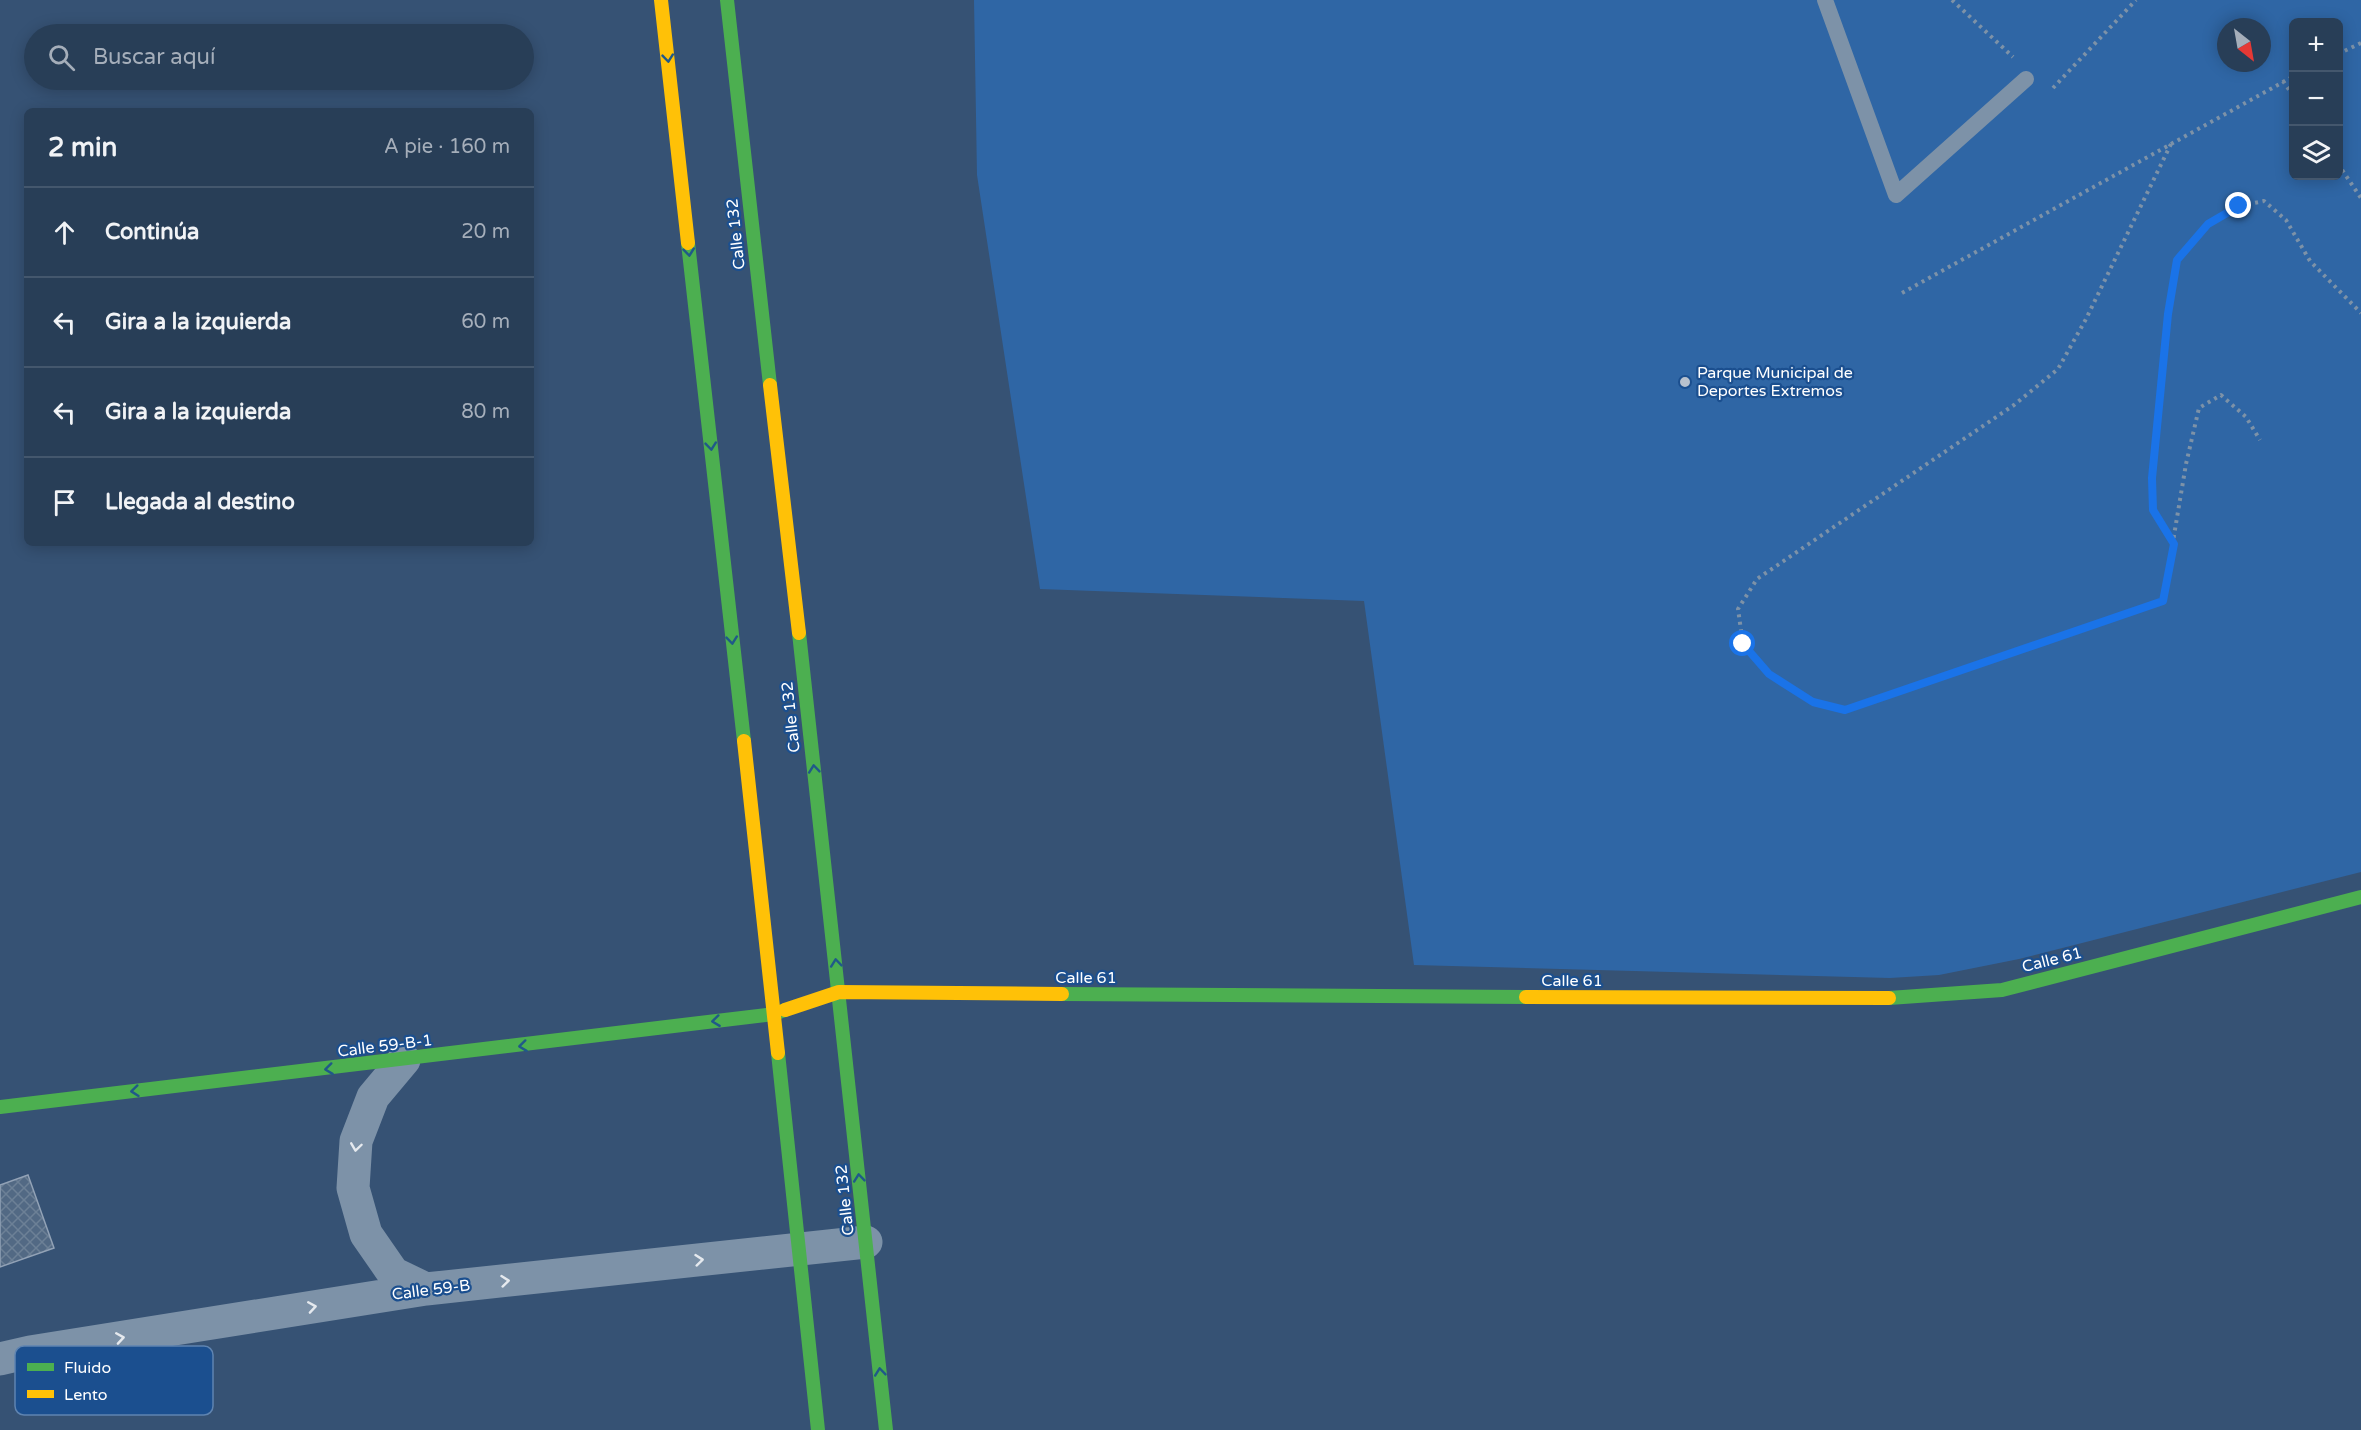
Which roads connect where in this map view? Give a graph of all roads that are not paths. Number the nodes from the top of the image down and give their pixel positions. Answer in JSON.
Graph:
{"nodes":[{"id":1,"x":661,"y":0,"type":"edge"},
{"id":2,"x":727,"y":0,"type":"edge"},
{"id":3,"x":1825,"y":0,"type":"edge"},
{"id":4,"x":2026,"y":79,"type":"dead end"},
{"id":5,"x":2361,"y":897,"type":"edge"},
{"id":6,"x":839,"y":992,"type":"junction"},
{"id":7,"x":774,"y":1014,"type":"junction"},
{"id":8,"x":404,"y":1060,"type":"junction"},
{"id":9,"x":0,"y":1107,"type":"edge"},
{"id":10,"x":866,"y":1242,"type":"junction"},
{"id":11,"x":799,"y":1249,"type":"junction"},
{"id":12,"x":426,"y":1289,"type":"junction"},
{"id":13,"x":68,"y":1346,"type":"edge"},
{"id":14,"x":15,"y":1356,"type":"edge"},
{"id":15,"x":0,"y":1359,"type":"edge"},
{"id":16,"x":818,"y":1430,"type":"edge"},
{"id":17,"x":886,"y":1430,"type":"edge"}],
"edges":[{"from":1,"to":7,"type":"street","one_way":true},
{"from":6,"to":2,"type":"street","name":"Calle 132","one_way":true},
{"from":3,"to":4,"type":"lane"},
{"from":5,"to":6,"type":"street","name":"Calle 61"},
{"from":6,"to":7,"type":"street","name":"Calle 61"},
{"from":10,"to":6,"type":"street","name":"Calle 132","one_way":true},
{"from":7,"to":8,"type":"street","name":"Calle 59-B-1","one_way":true},
{"from":7,"to":11,"type":"street"},
{"from":8,"to":9,"type":"street","name":"Calle 59-B-1","one_way":true},
{"from":8,"to":12,"type":"street","one_way":true},
{"from":10,"to":11,"type":"street","name":"Calle 59-B"},
{"from":17,"to":10,"type":"street","name":"Calle 132","one_way":true},
{"from":12,"to":11,"type":"street","name":"Calle 59-B","one_way":true},
{"from":11,"to":16,"type":"street"},
{"from":13,"to":12,"type":"street","name":"Calle 59-B","one_way":true},
{"from":15,"to":14,"type":"street","name":"Calle 59-B","one_way":true}]}
